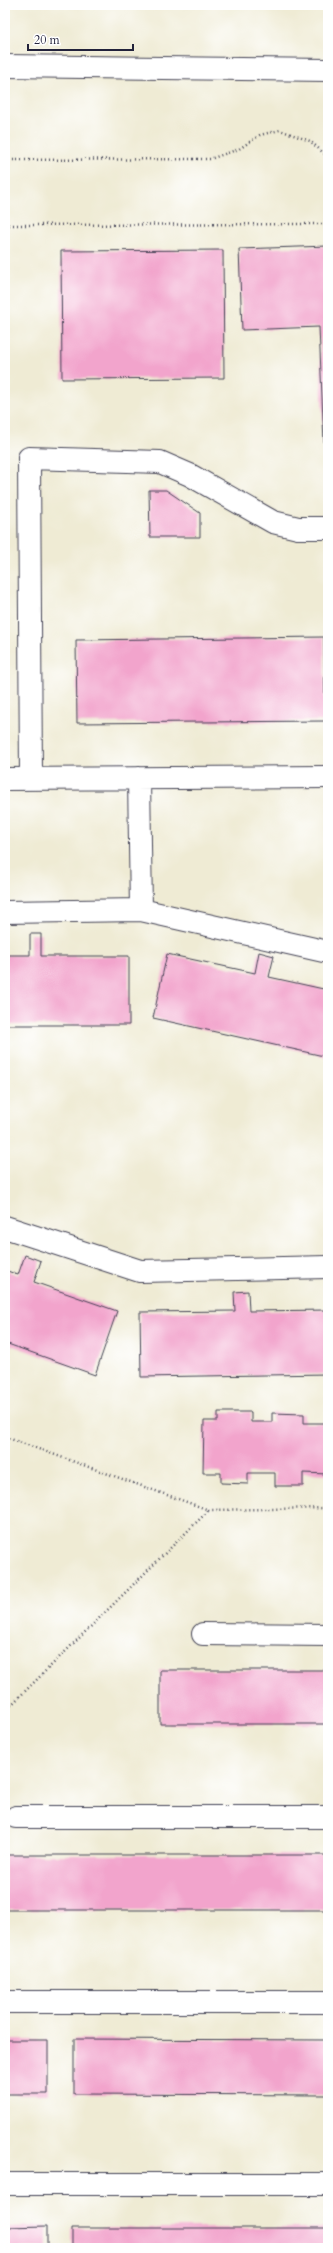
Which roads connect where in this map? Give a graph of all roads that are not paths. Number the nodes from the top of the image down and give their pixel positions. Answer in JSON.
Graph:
{"nodes":[{"id":1,"x":5,"y":66,"type":"edge"},
{"id":2,"x":328,"y":70,"type":"edge"},
{"id":3,"x":328,"y":528,"type":"edge"},
{"id":4,"x":328,"y":777,"type":"edge"},
{"id":5,"x":139,"y":778,"type":"junction"},
{"id":6,"x":5,"y":779,"type":"edge"},
{"id":7,"x":31,"y":779,"type":"junction"},
{"id":8,"x":141,"y":910,"type":"junction"},
{"id":9,"x":5,"y":912,"type":"edge"},
{"id":10,"x":328,"y":952,"type":"edge"},
{"id":11,"x":5,"y":1226,"type":"edge"},
{"id":12,"x":328,"y":1267,"type":"edge"},
{"id":13,"x":204,"y":1634,"type":"dead end"},
{"id":14,"x":328,"y":1635,"type":"edge"},
{"id":15,"x":16,"y":1817,"type":"dead end"},
{"id":16,"x":328,"y":1817,"type":"edge"},
{"id":17,"x":5,"y":2002,"type":"edge"},
{"id":18,"x":328,"y":2002,"type":"edge"},
{"id":19,"x":5,"y":2184,"type":"edge"},
{"id":20,"x":328,"y":2184,"type":"edge"}],
"edges":[{"from":1,"to":2,"type":"street"},
{"from":3,"to":7,"type":"street"},
{"from":4,"to":5,"type":"street"},
{"from":5,"to":7,"type":"street"},
{"from":5,"to":8,"type":"street"},
{"from":6,"to":7,"type":"street"},
{"from":8,"to":9,"type":"street"},
{"from":8,"to":10,"type":"street"},
{"from":11,"to":12,"type":"street"},
{"from":13,"to":14,"type":"street"},
{"from":15,"to":16,"type":"street"},
{"from":17,"to":18,"type":"street"},
{"from":19,"to":20,"type":"street"}]}
